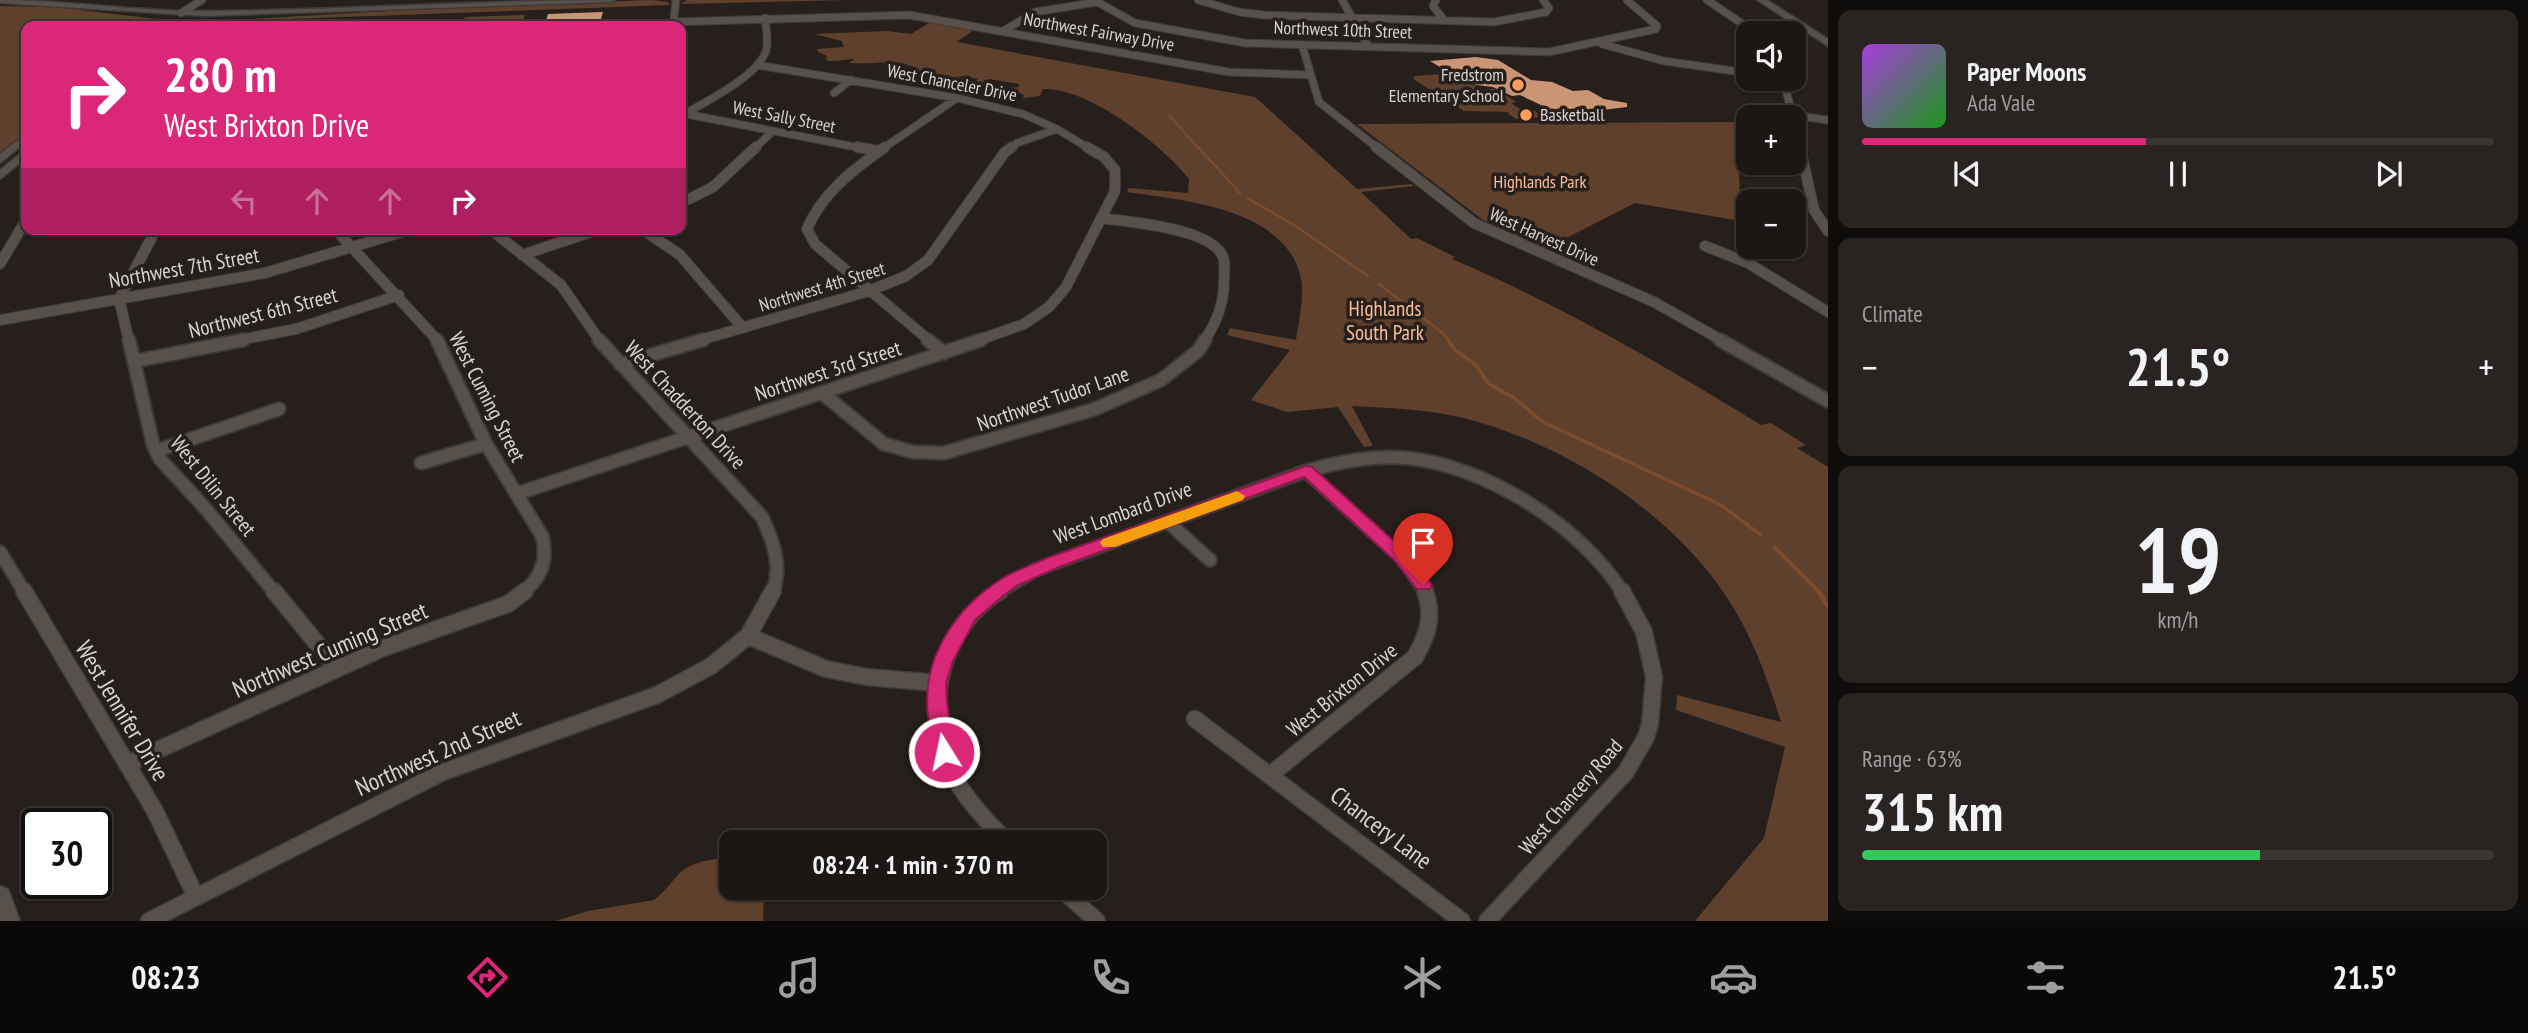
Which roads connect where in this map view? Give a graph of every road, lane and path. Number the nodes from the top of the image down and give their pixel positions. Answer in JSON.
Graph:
{"nodes":[{"id":1,"x":202,"y":0,"type":"edge"},
{"id":2,"x":612,"y":0,"type":"edge"},
{"id":3,"x":676,"y":0,"type":"edge"},
{"id":4,"x":1198,"y":0,"type":"edge"},
{"id":5,"x":1342,"y":0,"type":"edge"},
{"id":6,"x":1436,"y":0,"type":"edge"},
{"id":7,"x":1543,"y":0,"type":"edge"},
{"id":8,"x":1628,"y":0,"type":"edge"},
{"id":9,"x":1707,"y":0,"type":"edge"},
{"id":10,"x":1760,"y":0,"type":"edge"},
{"id":11,"x":1774,"y":0,"type":"edge"},
{"id":12,"x":1096,"y":1,"type":"edge"},
{"id":13,"x":0,"y":3,"type":"edge"},
{"id":14,"x":175,"y":18,"type":"junction"},
{"id":15,"x":765,"y":18,"type":"junction"},
{"id":16,"x":1352,"y":18,"type":"junction"},
{"id":17,"x":1444,"y":20,"type":"junction"},
{"id":18,"x":166,"y":21,"type":"edge"},
{"id":19,"x":673,"y":21,"type":"edge"},
{"id":20,"x":1738,"y":21,"type":"edge"},
{"id":21,"x":686,"y":23,"type":"edge"},
{"id":22,"x":1003,"y":31,"type":"junction"},
{"id":23,"x":1828,"y":34,"type":"edge"},
{"id":24,"x":1598,"y":43,"type":"junction"},
{"id":25,"x":1828,"y":43,"type":"edge"},
{"id":26,"x":1302,"y":45,"type":"junction"},
{"id":27,"x":1368,"y":47,"type":"junction"},
{"id":28,"x":757,"y":65,"type":"junction"},
{"id":29,"x":1736,"y":71,"type":"edge"},
{"id":30,"x":1310,"y":75,"type":"junction"},
{"id":31,"x":852,"y":80,"type":"junction"},
{"id":32,"x":834,"y":93,"type":"dead end"},
{"id":33,"x":957,"y":98,"type":"junction"},
{"id":34,"x":686,"y":111,"type":"edge"},
{"id":35,"x":686,"y":115,"type":"edge"},
{"id":36,"x":1806,"y":119,"type":"edge"},
{"id":37,"x":1828,"y":120,"type":"edge"},
{"id":38,"x":1057,"y":129,"type":"junction"},
{"id":39,"x":773,"y":131,"type":"junction"},
{"id":40,"x":21,"y":141,"type":"edge"},
{"id":41,"x":879,"y":151,"type":"junction"},
{"id":42,"x":21,"y":157,"type":"edge"},
{"id":43,"x":0,"y":160,"type":"edge"},
{"id":44,"x":1806,"y":175,"type":"edge"},
{"id":45,"x":0,"y":176,"type":"edge"},
{"id":46,"x":686,"y":200,"type":"edge"},
{"id":47,"x":1101,"y":218,"type":"junction"},
{"id":48,"x":21,"y":226,"type":"edge"},
{"id":49,"x":1828,"y":231,"type":"edge"},
{"id":50,"x":341,"y":235,"type":"edge"},
{"id":51,"x":393,"y":235,"type":"edge"},
{"id":52,"x":497,"y":235,"type":"edge"},
{"id":53,"x":582,"y":235,"type":"edge"},
{"id":54,"x":651,"y":235,"type":"edge"},
{"id":55,"x":152,"y":237,"type":"dead end"},
{"id":56,"x":1706,"y":246,"type":"dead end"},
{"id":57,"x":354,"y":247,"type":"junction"},
{"id":58,"x":522,"y":255,"type":"junction"},
{"id":59,"x":0,"y":264,"type":"edge"},
{"id":60,"x":869,"y":290,"type":"junction"},
{"id":61,"x":398,"y":296,"type":"junction"},
{"id":62,"x":119,"y":299,"type":"junction"},
{"id":63,"x":1828,"y":312,"type":"edge"},
{"id":64,"x":0,"y":320,"type":"edge"},
{"id":65,"x":743,"y":328,"type":"junction"},
{"id":66,"x":944,"y":353,"type":"junction"},
{"id":67,"x":135,"y":361,"type":"junction"},
{"id":68,"x":620,"y":364,"type":"junction"},
{"id":69,"x":822,"y":393,"type":"junction"},
{"id":70,"x":1828,"y":401,"type":"edge"},
{"id":71,"x":279,"y":409,"type":"dead end"},
{"id":72,"x":686,"y":437,"type":"junction"},
{"id":73,"x":486,"y":444,"type":"junction"},
{"id":74,"x":156,"y":451,"type":"junction"},
{"id":75,"x":421,"y":463,"type":"dead end"},
{"id":76,"x":1306,"y":471,"type":"junction"},
{"id":77,"x":516,"y":494,"type":"junction"},
{"id":78,"x":1168,"y":522,"type":"junction"},
{"id":79,"x":0,"y":552,"type":"edge"},
{"id":80,"x":1210,"y":560,"type":"dead end"},
{"id":81,"x":542,"y":568,"type":"joint"},
{"id":82,"x":748,"y":636,"type":"junction"},
{"id":83,"x":337,"y":668,"type":"junction"},
{"id":84,"x":937,"y":683,"type":"junction"},
{"id":85,"x":1195,"y":719,"type":"dead end"},
{"id":86,"x":127,"y":764,"type":"junction"},
{"id":87,"x":1270,"y":775,"type":"junction"},
{"id":88,"x":994,"y":830,"type":"edge"},
{"id":89,"x":0,"y":896,"type":"edge"},
{"id":90,"x":196,"y":897,"type":"junction"},
{"id":91,"x":1074,"y":900,"type":"edge"},
{"id":92,"x":8,"y":921,"type":"edge"},
{"id":93,"x":149,"y":921,"type":"edge"},
{"id":94,"x":1097,"y":921,"type":"edge"},
{"id":95,"x":1462,"y":921,"type":"edge"},
{"id":96,"x":1487,"y":921,"type":"edge"}],
"edges":[{"from":1,"to":14,"type":"street"},
{"from":2,"to":14,"type":"main road"},
{"from":3,"to":19,"type":"street"},
{"from":4,"to":16,"type":"street"},
{"from":5,"to":16,"type":"street"},
{"from":6,"to":17,"type":"street"},
{"from":7,"to":17,"type":"street"},
{"from":8,"to":24,"type":"street","name":"Northwest 10th Street"},
{"from":9,"to":20,"type":"street"},
{"from":10,"to":25,"type":"main road"},
{"from":11,"to":23,"type":"main road"},
{"from":12,"to":22,"type":"street"},
{"from":12,"to":26,"type":"street","name":"Northwest 10th Street"},
{"from":13,"to":14,"type":"main road"},
{"from":13,"to":14,"type":"main road"},
{"from":14,"to":18,"type":"main road"},
{"from":15,"to":21,"type":"street","name":"Northwest Fairway Drive"},
{"from":15,"to":22,"type":"street","name":"Northwest Fairway Drive"},
{"from":15,"to":28,"type":"street"},
{"from":16,"to":17,"type":"street"},
{"from":16,"to":27,"type":"street"},
{"from":22,"to":30,"type":"street","name":"Northwest Fairway Drive"},
{"from":24,"to":27,"type":"street","name":"Northwest 10th Street"},
{"from":24,"to":29,"type":"street"},
{"from":26,"to":27,"type":"street","name":"Northwest 10th Street"},
{"from":26,"to":30,"type":"street","name":"West Harvest Drive"},
{"from":28,"to":31,"type":"street","name":"West Chanceler Drive"},
{"from":28,"to":34,"type":"street"},
{"from":30,"to":70,"type":"street","name":"West Harvest Drive"},
{"from":31,"to":32,"type":"street"},
{"from":31,"to":33,"type":"street","name":"West Chanceler Drive"},
{"from":33,"to":38,"type":"street","name":"West Chanceler Drive"},
{"from":33,"to":41,"type":"street"},
{"from":35,"to":39,"type":"street","name":"West Sally Street"},
{"from":36,"to":37,"type":"street"},
{"from":38,"to":47,"type":"street","name":"West Chanceler Drive"},
{"from":38,"to":60,"type":"street","name":"Northwest 4th Street"},
{"from":39,"to":41,"type":"street","name":"West Sally Street"},
{"from":39,"to":46,"type":"street"},
{"from":40,"to":43,"type":"main road"},
{"from":41,"to":60,"type":"street"},
{"from":42,"to":45,"type":"main road"},
{"from":44,"to":49,"type":"street"},
{"from":47,"to":66,"type":"street","name":"Northwest 3rd Street"},
{"from":47,"to":69,"type":"street","name":"Northwest Tudor Lane"},
{"from":48,"to":59,"type":"street"},
{"from":50,"to":57,"type":"street","name":"West Cuming Street"},
{"from":51,"to":57,"type":"street","name":"Northwest 7th Street"},
{"from":52,"to":58,"type":"street","name":"West Chadderton Drive"},
{"from":53,"to":58,"type":"street"},
{"from":54,"to":65,"type":"street"},
{"from":55,"to":62,"type":"street"},
{"from":56,"to":63,"type":"street"},
{"from":57,"to":61,"type":"street","name":"West Cuming Street"},
{"from":57,"to":62,"type":"street","name":"Northwest 7th Street"},
{"from":58,"to":68,"type":"street","name":"West Chadderton Drive"},
{"from":60,"to":65,"type":"street","name":"Northwest 4th Street"},
{"from":60,"to":66,"type":"street"},
{"from":61,"to":67,"type":"street","name":"Northwest 6th Street"},
{"from":61,"to":73,"type":"street","name":"West Cuming Street"},
{"from":62,"to":64,"type":"street","name":"Northwest 7th Street"},
{"from":62,"to":67,"type":"street","name":"West Dilin Street"},
{"from":65,"to":68,"type":"street","name":"Northwest 4th Street"},
{"from":66,"to":69,"type":"street","name":"Northwest 3rd Street"},
{"from":67,"to":74,"type":"street","name":"West Dilin Street"},
{"from":68,"to":72,"type":"street","name":"West Chadderton Drive"},
{"from":69,"to":72,"type":"street","name":"Northwest 3rd Street"},
{"from":71,"to":74,"type":"street"},
{"from":72,"to":77,"type":"street","name":"Northwest 3rd Street"},
{"from":72,"to":82,"type":"street","name":"West Chadderton Drive"},
{"from":73,"to":75,"type":"street"},
{"from":73,"to":77,"type":"street","name":"West Cuming Street"},
{"from":74,"to":83,"type":"street","name":"West Dilin Street"},
{"from":76,"to":78,"type":"street","name":"West Lombard Drive"},
{"from":76,"to":87,"type":"street","name":"West Brixton Drive"},
{"from":76,"to":96,"type":"street","name":"West Chancery Road"},
{"from":77,"to":81,"type":"street","name":"West Cuming Street"},
{"from":78,"to":80,"type":"street"},
{"from":78,"to":84,"type":"street","name":"West Lombard Drive"},
{"from":79,"to":86,"type":"street","name":"West Jennifer Drive"},
{"from":81,"to":83,"type":"street","name":"Northwest Cuming Street"},
{"from":82,"to":84,"type":"street"},
{"from":82,"to":90,"type":"street","name":"Northwest 2nd Street"},
{"from":83,"to":86,"type":"street","name":"Northwest Cuming Street"},
{"from":84,"to":88,"type":"street","name":"West Lombard Drive"},
{"from":85,"to":87,"type":"street","name":"Chancery Lane"},
{"from":86,"to":90,"type":"street","name":"West Jennifer Drive"},
{"from":87,"to":95,"type":"street","name":"Chancery Lane"},
{"from":89,"to":92,"type":"main road"},
{"from":90,"to":93,"type":"street","name":"Northwest 2nd Street"},
{"from":91,"to":94,"type":"street"}]}
